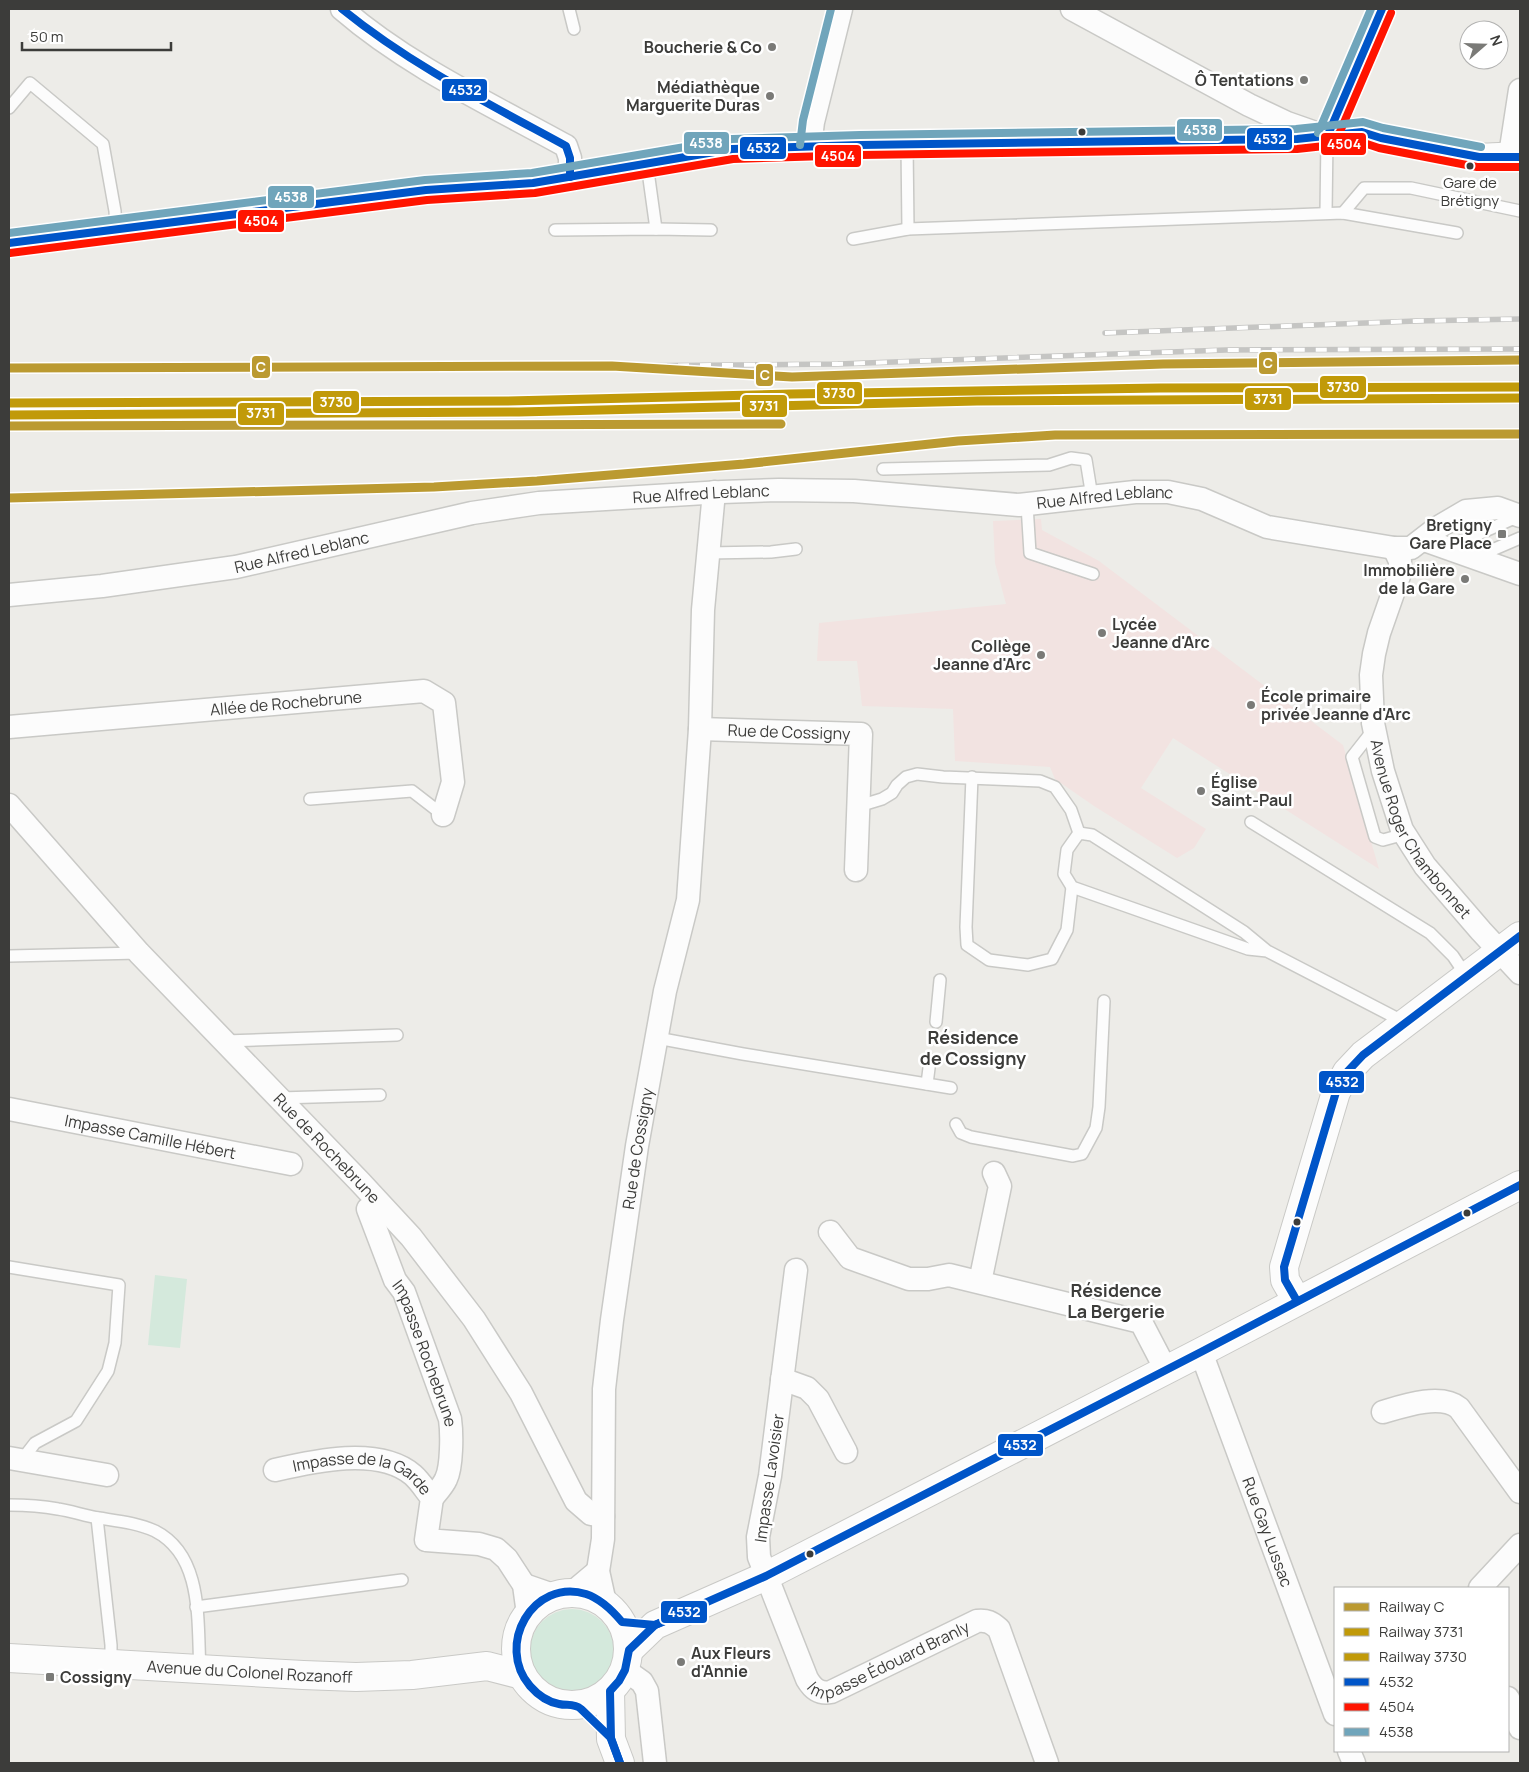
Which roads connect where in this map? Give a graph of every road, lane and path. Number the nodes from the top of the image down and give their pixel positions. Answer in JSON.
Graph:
{"nodes":[{"id":1,"x":342,"y":9,"type":"edge"},
{"id":2,"x":568,"y":9,"type":"edge"},
{"id":3,"x":841,"y":9,"type":"edge"},
{"id":4,"x":1072,"y":9,"type":"edge"},
{"id":5,"x":1382,"y":9,"type":"edge"},
{"id":6,"x":574,"y":29,"type":"dead end"},
{"id":7,"x":1520,"y":90,"type":"edge"},
{"id":8,"x":9,"y":108,"type":"edge"},
{"id":9,"x":1327,"y":136,"type":"junction"},
{"id":10,"x":907,"y":145,"type":"junction"},
{"id":11,"x":810,"y":146,"type":"junction"},
{"id":12,"x":1515,"y":156,"type":"edge"},
{"id":13,"x":647,"y":164,"type":"junction"},
{"id":14,"x":570,"y":177,"type":"junction"},
{"id":15,"x":1520,"y":211,"type":"edge"},
{"id":16,"x":1326,"y":213,"type":"junction"},
{"id":17,"x":1343,"y":213,"type":"junction"},
{"id":18,"x":656,"y":229,"type":"junction"},
{"id":19,"x":908,"y":229,"type":"junction"},
{"id":20,"x":116,"y":230,"type":"junction"},
{"id":21,"x":555,"y":230,"type":"dead end"},
{"id":22,"x":711,"y":230,"type":"dead end"},
{"id":23,"x":1457,"y":232,"type":"dead end"},
{"id":24,"x":854,"y":240,"type":"dead end"},
{"id":25,"x":9,"y":243,"type":"edge"},
{"id":26,"x":883,"y":469,"type":"dead end"},
{"id":27,"x":714,"y":492,"type":"junction"},
{"id":28,"x":1092,"y":497,"type":"junction"},
{"id":29,"x":1027,"y":505,"type":"junction"},
{"id":30,"x":1520,"y":523,"type":"edge"},
{"id":31,"x":1424,"y":540,"type":"junction"},
{"id":32,"x":1394,"y":548,"type":"junction"},
{"id":33,"x":1447,"y":548,"type":"junction"},
{"id":34,"x":796,"y":549,"type":"dead end"},
{"id":35,"x":707,"y":553,"type":"junction"},
{"id":36,"x":1474,"y":558,"type":"junction"},
{"id":37,"x":1514,"y":567,"type":"edge"},
{"id":38,"x":1093,"y":574,"type":"dead end"},
{"id":39,"x":9,"y":596,"type":"edge"},
{"id":40,"x":9,"y":726,"type":"edge"},
{"id":41,"x":700,"y":729,"type":"junction"},
{"id":42,"x":972,"y":777,"type":"junction"},
{"id":43,"x":310,"y":799,"type":"dead end"},
{"id":44,"x":9,"y":805,"type":"edge"},
{"id":45,"x":859,"y":806,"type":"junction"},
{"id":46,"x":443,"y":815,"type":"joint"},
{"id":47,"x":1251,"y":822,"type":"dead end"},
{"id":48,"x":1079,"y":833,"type":"junction"},
{"id":49,"x":856,"y":870,"type":"dead end"},
{"id":50,"x":1072,"y":887,"type":"junction"},
{"id":51,"x":1510,"y":944,"type":"edge"},
{"id":52,"x":1267,"y":950,"type":"junction"},
{"id":53,"x":139,"y":953,"type":"junction"},
{"id":54,"x":9,"y":956,"type":"edge"},
{"id":55,"x":1520,"y":973,"type":"edge"},
{"id":56,"x":1466,"y":976,"type":"junction"},
{"id":57,"x":940,"y":980,"type":"dead end"},
{"id":58,"x":1104,"y":1001,"type":"dead end"},
{"id":59,"x":936,"y":1022,"type":"dead end"},
{"id":60,"x":1406,"y":1023,"type":"junction"},
{"id":61,"x":397,"y":1035,"type":"dead end"},
{"id":62,"x":657,"y":1038,"type":"junction"},
{"id":63,"x":224,"y":1041,"type":"junction"},
{"id":64,"x":930,"y":1060,"type":"dead end"},
{"id":65,"x":927,"y":1084,"type":"junction"},
{"id":66,"x":951,"y":1088,"type":"dead end"},
{"id":67,"x":380,"y":1095,"type":"dead end"},
{"id":68,"x":278,"y":1098,"type":"junction"},
{"id":69,"x":9,"y":1108,"type":"edge"},
{"id":70,"x":956,"y":1124,"type":"dead end"},
{"id":71,"x":291,"y":1164,"type":"dead end"},
{"id":72,"x":994,"y":1173,"type":"dead end"},
{"id":73,"x":1520,"y":1185,"type":"edge"},
{"id":74,"x":368,"y":1209,"type":"dead end"},
{"id":75,"x":830,"y":1232,"type":"dead end"},
{"id":76,"x":9,"y":1267,"type":"edge"},
{"id":77,"x":796,"y":1270,"type":"dead end"},
{"id":78,"x":980,"y":1282,"type":"junction"},
{"id":79,"x":1297,"y":1302,"type":"junction"},
{"id":80,"x":1201,"y":1352,"type":"junction"},
{"id":81,"x":1166,"y":1370,"type":"junction"},
{"id":82,"x":782,"y":1379,"type":"junction"},
{"id":83,"x":1383,"y":1412,"type":"dead end"},
{"id":84,"x":846,"y":1452,"type":"dead end"},
{"id":85,"x":17,"y":1459,"type":"edge"},
{"id":86,"x":275,"y":1470,"type":"dead end"},
{"id":87,"x":107,"y":1475,"type":"dead end"},
{"id":88,"x":1520,"y":1492,"type":"edge"},
{"id":89,"x":432,"y":1498,"type":"junction"},
{"id":90,"x":9,"y":1505,"type":"edge"},
{"id":91,"x":603,"y":1516,"type":"junction"},
{"id":92,"x":97,"y":1518,"type":"junction"},
{"id":93,"x":1520,"y":1545,"type":"edge"},
{"id":94,"x":598,"y":1571,"type":"junction"},
{"id":95,"x":766,"y":1576,"type":"junction"},
{"id":96,"x":402,"y":1580,"type":"dead end"},
{"id":97,"x":524,"y":1585,"type":"junction"},
{"id":98,"x":1481,"y":1587,"type":"edge"},
{"id":99,"x":563,"y":1594,"type":"junction"},
{"id":100,"x":196,"y":1608,"type":"junction"},
{"id":101,"x":614,"y":1612,"type":"junction"},
{"id":102,"x":528,"y":1614,"type":"junction"},
{"id":103,"x":655,"y":1625,"type":"junction"},
{"id":104,"x":516,"y":1648,"type":"junction"},
{"id":105,"x":9,"y":1658,"type":"edge"},
{"id":106,"x":111,"y":1664,"type":"junction"},
{"id":107,"x":490,"y":1667,"type":"junction"},
{"id":108,"x":200,"y":1669,"type":"junction"},
{"id":109,"x":621,"y":1670,"type":"junction"},
{"id":110,"x":522,"y":1675,"type":"junction"},
{"id":111,"x":1509,"y":1700,"type":"edge"},
{"id":112,"x":576,"y":1705,"type":"junction"},
{"id":113,"x":1334,"y":1711,"type":"edge"},
{"id":114,"x":1520,"y":1728,"type":"edge"},
{"id":115,"x":616,"y":1751,"type":"edge"},
{"id":116,"x":655,"y":1763,"type":"edge"},
{"id":117,"x":1047,"y":1763,"type":"edge"}],
"edges":[{"from":1,"to":14,"type":"street"},
{"from":2,"to":6,"type":"lane"},
{"from":3,"to":11,"type":"street"},
{"from":4,"to":9,"type":"street"},
{"from":5,"to":9,"type":"street"},
{"from":7,"to":12,"type":"street"},
{"from":8,"to":20,"type":"lane"},
{"from":9,"to":10,"type":"street"},
{"from":9,"to":12,"type":"street"},
{"from":9,"to":16,"type":"lane"},
{"from":10,"to":11,"type":"street"},
{"from":10,"to":19,"type":"lane"},
{"from":11,"to":13,"type":"street"},
{"from":13,"to":14,"type":"street"},
{"from":13,"to":18,"type":"lane"},
{"from":14,"to":20,"type":"street"},
{"from":15,"to":17,"type":"lane"},
{"from":16,"to":17,"type":"lane"},
{"from":16,"to":19,"type":"lane"},
{"from":17,"to":23,"type":"lane"},
{"from":18,"to":21,"type":"lane"},
{"from":18,"to":22,"type":"lane"},
{"from":19,"to":24,"type":"lane"},
{"from":20,"to":25,"type":"street"},
{"from":26,"to":28,"type":"lane"},
{"from":27,"to":29,"type":"street","name":"Rue Alfred Leblanc"},
{"from":27,"to":35,"type":"street","name":"Rue de Cossigny"},
{"from":27,"to":39,"type":"street","name":"Rue Alfred Leblanc"},
{"from":28,"to":29,"type":"street","name":"Rue Alfred Leblanc"},
{"from":28,"to":32,"type":"street","name":"Rue Alfred Leblanc"},
{"from":29,"to":38,"type":"lane"},
{"from":30,"to":31,"type":"street"},
{"from":30,"to":33,"type":"lane"},
{"from":30,"to":36,"type":"lane"},
{"from":31,"to":32,"type":"street"},
{"from":31,"to":33,"type":"street"},
{"from":32,"to":51,"type":"street","name":"Avenue Roger Chambonnet"},
{"from":33,"to":36,"type":"street"},
{"from":34,"to":35,"type":"lane"},
{"from":35,"to":41,"type":"street","name":"Rue de Cossigny"},
{"from":36,"to":37,"type":"street"},
{"from":40,"to":46,"type":"street","name":"Allée de Rochebrune"},
{"from":41,"to":45,"type":"street","name":"Rue de Cossigny"},
{"from":41,"to":62,"type":"street","name":"Rue de Cossigny"},
{"from":42,"to":45,"type":"lane"},
{"from":42,"to":48,"type":"lane"},
{"from":42,"to":50,"type":"lane"},
{"from":43,"to":46,"type":"lane"},
{"from":44,"to":53,"type":"street","name":"Rue de Rochebrune"},
{"from":45,"to":49,"type":"street","name":"Rue de Cossigny"},
{"from":47,"to":56,"type":"lane"},
{"from":48,"to":50,"type":"lane"},
{"from":48,"to":52,"type":"lane"},
{"from":50,"to":52,"type":"lane"},
{"from":51,"to":55,"type":"street","name":"Avenue Roger Chambonnet"},
{"from":51,"to":56,"type":"street"},
{"from":52,"to":60,"type":"lane"},
{"from":53,"to":54,"type":"lane"},
{"from":53,"to":63,"type":"street","name":"Rue de Rochebrune"},
{"from":56,"to":60,"type":"street"},
{"from":57,"to":59,"type":"lane"},
{"from":58,"to":70,"type":"lane"},
{"from":60,"to":79,"type":"street"},
{"from":61,"to":63,"type":"lane"},
{"from":62,"to":65,"type":"lane"},
{"from":62,"to":91,"type":"street","name":"Rue de Cossigny"},
{"from":63,"to":68,"type":"street","name":"Rue de Rochebrune"},
{"from":64,"to":65,"type":"lane"},
{"from":65,"to":66,"type":"lane"},
{"from":67,"to":68,"type":"lane"},
{"from":68,"to":91,"type":"street","name":"Rue de Rochebrune"},
{"from":69,"to":71,"type":"street","name":"Impasse Camille Hébert"},
{"from":72,"to":78,"type":"street"},
{"from":73,"to":79,"type":"street"},
{"from":74,"to":89,"type":"street","name":"Impasse Rochebrune"},
{"from":75,"to":78,"type":"street"},
{"from":76,"to":85,"type":"lane"},
{"from":77,"to":82,"type":"street","name":"Impasse Lavoisier"},
{"from":78,"to":81,"type":"street"},
{"from":79,"to":80,"type":"street"},
{"from":80,"to":81,"type":"street"},
{"from":80,"to":113,"type":"street","name":"Rue Gay Lussac"},
{"from":81,"to":95,"type":"street"},
{"from":82,"to":84,"type":"street"},
{"from":82,"to":95,"type":"street","name":"Impasse Lavoisier"},
{"from":83,"to":88,"type":"street"},
{"from":85,"to":87,"type":"street"},
{"from":86,"to":89,"type":"street","name":"Impasse de la Garde"},
{"from":89,"to":97,"type":"street","name":"Impasse de la Garde"},
{"from":90,"to":92,"type":"lane"},
{"from":91,"to":94,"type":"street","name":"Rue de Cossigny"},
{"from":92,"to":100,"type":"lane"},
{"from":92,"to":106,"type":"lane"},
{"from":93,"to":98,"type":"street"},
{"from":94,"to":99,"type":"street"},
{"from":94,"to":101,"type":"street","name":"Rue de Cossigny"},
{"from":95,"to":103,"type":"street"},
{"from":95,"to":117,"type":"street","name":"Impasse Édouard Branly"},
{"from":96,"to":100,"type":"lane"},
{"from":97,"to":99,"type":"street"},
{"from":97,"to":102,"type":"street"},
{"from":99,"to":101,"type":"street"},
{"from":99,"to":102,"type":"street"},
{"from":100,"to":108,"type":"lane"},
{"from":101,"to":103,"type":"street"},
{"from":101,"to":109,"type":"street"},
{"from":102,"to":104,"type":"street"},
{"from":103,"to":109,"type":"street"},
{"from":104,"to":107,"type":"street"},
{"from":104,"to":110,"type":"street"},
{"from":105,"to":106,"type":"street","name":"Avenue du Colonel Rozanoff"},
{"from":106,"to":108,"type":"street","name":"Avenue du Colonel Rozanoff"},
{"from":107,"to":108,"type":"street","name":"Avenue du Colonel Rozanoff"},
{"from":107,"to":110,"type":"street","name":"Avenue du Colonel Rozanoff"},
{"from":109,"to":112,"type":"street"},
{"from":109,"to":115,"type":"street"},
{"from":109,"to":116,"type":"street"},
{"from":110,"to":112,"type":"street"},
{"from":111,"to":114,"type":"street"},
{"from":112,"to":115,"type":"street"}]}
